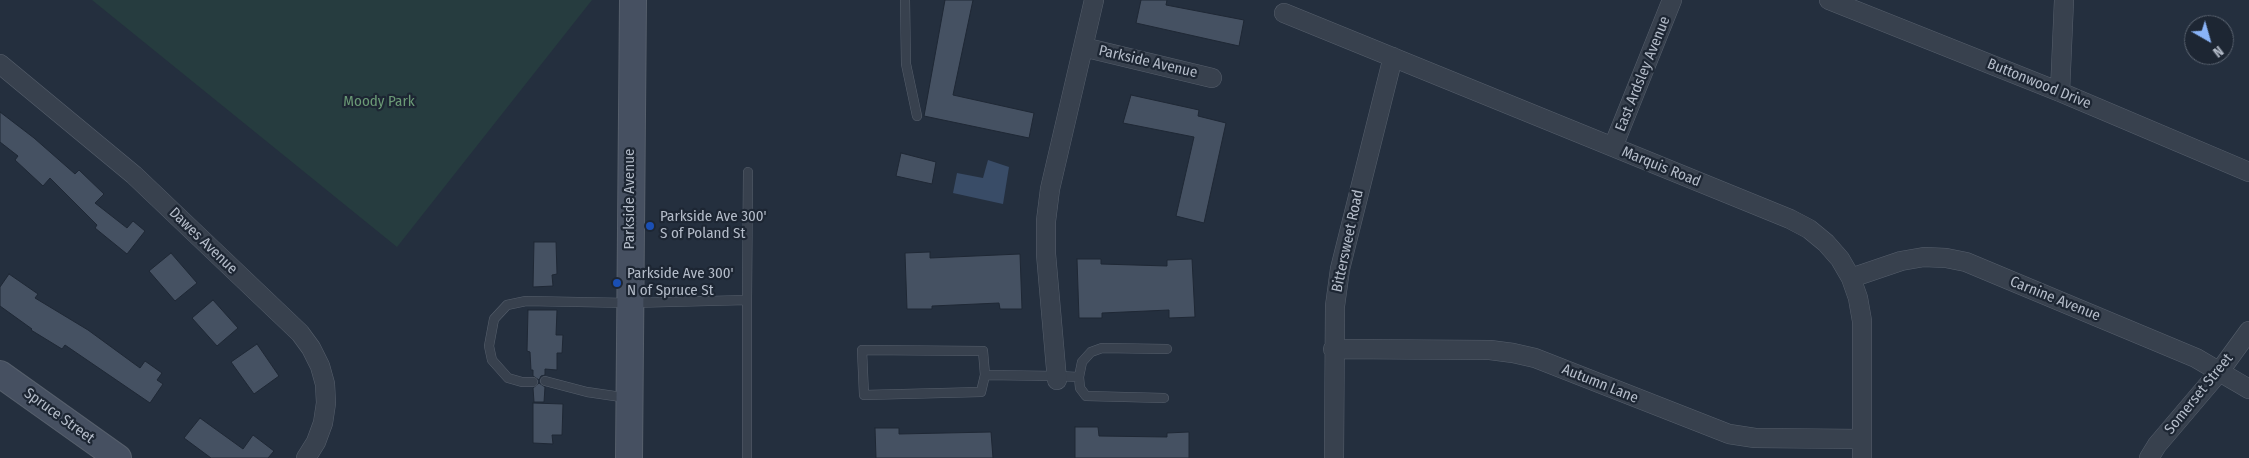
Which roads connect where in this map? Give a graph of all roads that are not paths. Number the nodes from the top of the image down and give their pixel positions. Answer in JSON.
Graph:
{"nodes":[{"id":1,"x":633,"y":0,"type":"edge"},
{"id":2,"x":905,"y":0,"type":"edge"},
{"id":3,"x":1094,"y":0,"type":"edge"},
{"id":4,"x":1672,"y":0,"type":"edge"},
{"id":5,"x":1828,"y":0,"type":"edge"},
{"id":6,"x":1875,"y":0,"type":"edge"},
{"id":7,"x":2064,"y":0,"type":"edge"},
{"id":8,"x":1284,"y":13,"type":"dead end"},
{"id":9,"x":1875,"y":19,"type":"junction"},
{"id":10,"x":1083,"y":47,"type":"junction"},
{"id":11,"x":1393,"y":58,"type":"junction"},
{"id":12,"x":0,"y":64,"type":"edge"},
{"id":13,"x":1212,"y":78,"type":"dead end"},
{"id":14,"x":2060,"y":92,"type":"junction"},
{"id":15,"x":917,"y":116,"type":"dead end"},
{"id":16,"x":1613,"y":147,"type":"junction"},
{"id":17,"x":748,"y":172,"type":"dead end"},
{"id":18,"x":2249,"y":172,"type":"edge"},
{"id":19,"x":1851,"y":278,"type":"junction"},
{"id":20,"x":747,"y":300,"type":"junction"},
{"id":21,"x":630,"y":303,"type":"junction"},
{"id":22,"x":2249,"y":331,"type":"edge"},
{"id":23,"x":1167,"y":349,"type":"dead end"},
{"id":24,"x":1333,"y":349,"type":"junction"},
{"id":25,"x":2219,"y":372,"type":"junction"},
{"id":26,"x":0,"y":374,"type":"edge"},
{"id":27,"x":984,"y":375,"type":"junction"},
{"id":28,"x":1079,"y":377,"type":"junction"},
{"id":29,"x":1057,"y":378,"type":"junction"},
{"id":30,"x":545,"y":381,"type":"dead end"},
{"id":31,"x":533,"y":382,"type":"dead end"},
{"id":32,"x":2249,"y":390,"type":"edge"},
{"id":33,"x":1164,"y":398,"type":"dead end"},
{"id":34,"x":629,"y":399,"type":"junction"},
{"id":35,"x":1862,"y":439,"type":"junction"},
{"id":36,"x":118,"y":458,"type":"edge"},
{"id":37,"x":306,"y":458,"type":"edge"},
{"id":38,"x":629,"y":458,"type":"edge"},
{"id":39,"x":747,"y":458,"type":"edge"},
{"id":40,"x":1334,"y":458,"type":"edge"},
{"id":41,"x":1862,"y":458,"type":"edge"},
{"id":42,"x":2149,"y":458,"type":"edge"}],
"edges":[{"from":1,"to":21,"type":"main road","name":"Parkside Avenue"},
{"from":2,"to":15,"type":"lane"},
{"from":3,"to":10,"type":"street"},
{"from":4,"to":16,"type":"street","name":"East Ardsley Avenue"},
{"from":5,"to":9,"type":"street","name":"Buttonwood Drive"},
{"from":6,"to":9,"type":"street"},
{"from":7,"to":14,"type":"street"},
{"from":8,"to":11,"type":"street","name":"Marquis Road"},
{"from":9,"to":14,"type":"street","name":"Buttonwood Drive"},
{"from":10,"to":13,"type":"street","name":"Parkside Avenue"},
{"from":10,"to":29,"type":"street"},
{"from":11,"to":16,"type":"street","name":"Marquis Road"},
{"from":11,"to":24,"type":"street","name":"Bittersweet Road"},
{"from":12,"to":37,"type":"street","name":"Dawes Avenue"},
{"from":14,"to":18,"type":"street","name":"Buttonwood Drive"},
{"from":16,"to":19,"type":"street","name":"Marquis Road"},
{"from":17,"to":20,"type":"lane"},
{"from":19,"to":25,"type":"street","name":"Carnine Avenue"},
{"from":19,"to":35,"type":"street","name":"Marquis Road"},
{"from":20,"to":21,"type":"lane"},
{"from":20,"to":39,"type":"lane"},
{"from":21,"to":31,"type":"lane"},
{"from":21,"to":34,"type":"main road","name":"Parkside Avenue"},
{"from":22,"to":25,"type":"street","name":"Somerset Street"},
{"from":23,"to":28,"type":"lane"},
{"from":24,"to":35,"type":"street","name":"Autumn Lane"},
{"from":24,"to":40,"type":"street","name":"Bittersweet Road"},
{"from":25,"to":32,"type":"street","name":"Carnine Avenue"},
{"from":25,"to":42,"type":"street","name":"Somerset Street"},
{"from":26,"to":36,"type":"main road","name":"Spruce Street"},
{"from":27,"to":27,"type":"lane"},
{"from":27,"to":29,"type":"lane"},
{"from":28,"to":29,"type":"lane"},
{"from":28,"to":33,"type":"lane"},
{"from":30,"to":34,"type":"lane"},
{"from":34,"to":38,"type":"main road","name":"Parkside Avenue"},
{"from":35,"to":41,"type":"street","name":"Marquis Road"}]}
